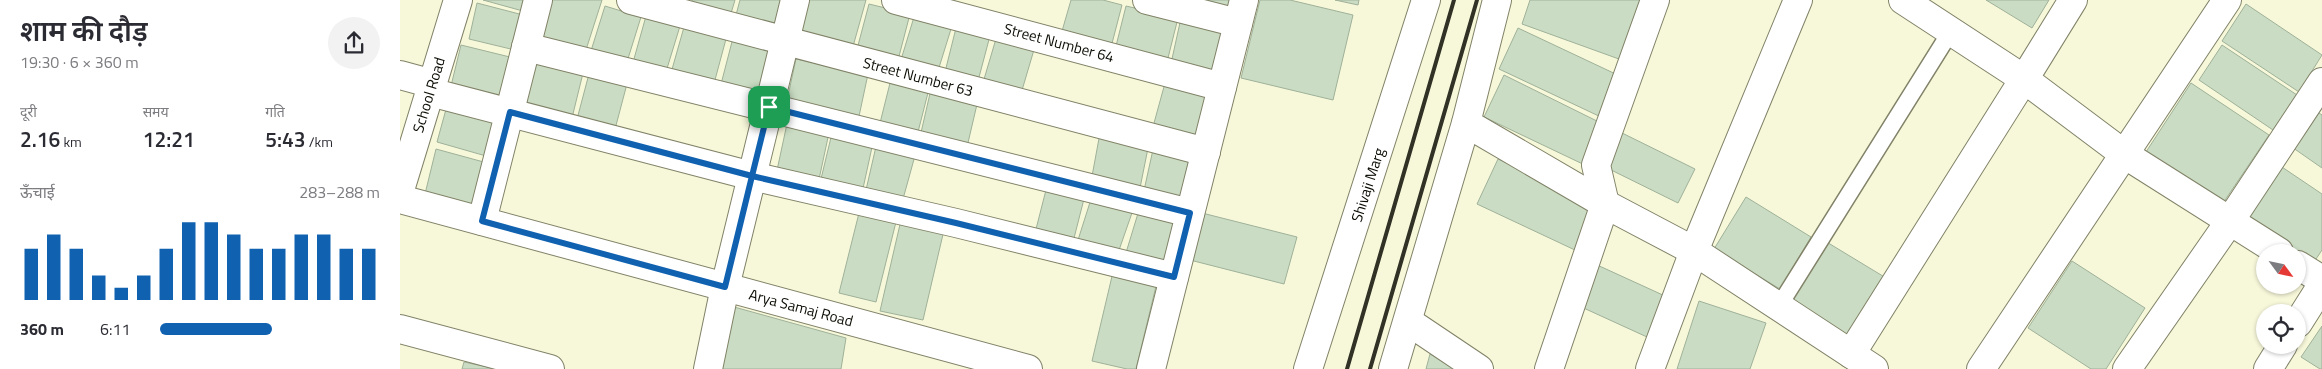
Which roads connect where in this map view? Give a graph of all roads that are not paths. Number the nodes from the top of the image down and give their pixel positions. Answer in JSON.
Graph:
{"nodes":[{"id":1,"x":458,"y":0,"type":"edge"},
{"id":2,"x":538,"y":0,"type":"edge"},
{"id":3,"x":631,"y":0,"type":"edge"},
{"id":4,"x":795,"y":0,"type":"edge"},
{"id":5,"x":896,"y":0,"type":"edge"},
{"id":6,"x":1147,"y":0,"type":"edge"},
{"id":7,"x":1426,"y":0,"type":"edge"},
{"id":8,"x":1497,"y":0,"type":"edge"},
{"id":9,"x":1655,"y":0,"type":"edge"},
{"id":10,"x":1798,"y":0,"type":"edge"},
{"id":11,"x":1903,"y":0,"type":"edge"},
{"id":12,"x":2073,"y":0,"type":"edge"},
{"id":13,"x":2227,"y":0,"type":"edge"},
{"id":14,"x":1241,"y":11,"type":"edge"},
{"id":15,"x":1951,"y":31,"type":"junction"},
{"id":16,"x":785,"y":42,"type":"junction"},
{"id":17,"x":526,"y":47,"type":"junction"},
{"id":18,"x":2028,"y":73,"type":"junction"},
{"id":19,"x":400,"y":75,"type":"edge"},
{"id":20,"x":2322,"y":82,"type":"edge"},
{"id":21,"x":1222,"y":87,"type":"junction"},
{"id":22,"x":431,"y":88,"type":"junction"},
{"id":23,"x":769,"y":107,"type":"junction"},
{"id":24,"x":510,"y":112,"type":"junction"},
{"id":25,"x":1466,"y":123,"type":"junction"},
{"id":26,"x":1206,"y":152,"type":"junction"},
{"id":27,"x":2124,"y":154,"type":"junction"},
{"id":28,"x":752,"y":176,"type":"junction"},
{"id":29,"x":400,"y":190,"type":"edge"},
{"id":30,"x":400,"y":199,"type":"edge"},
{"id":31,"x":1604,"y":204,"type":"junction"},
{"id":32,"x":1190,"y":213,"type":"junction"},
{"id":33,"x":482,"y":221,"type":"junction"},
{"id":34,"x":2230,"y":221,"type":"junction"},
{"id":35,"x":2266,"y":244,"type":"edge"},
{"id":36,"x":1694,"y":251,"type":"junction"},
{"id":37,"x":2306,"y":270,"type":"edge"},
{"id":38,"x":1174,"y":277,"type":"junction"},
{"id":39,"x":2322,"y":280,"type":"edge"},
{"id":40,"x":2322,"y":285,"type":"edge"},
{"id":41,"x":725,"y":287,"type":"junction"},
{"id":42,"x":1779,"y":306,"type":"junction"},
{"id":43,"x":2306,"y":310,"type":"edge"},
{"id":44,"x":1409,"y":322,"type":"junction"},
{"id":45,"x":400,"y":329,"type":"edge"},
{"id":46,"x":1851,"y":354,"type":"junction"},
{"id":47,"x":550,"y":369,"type":"edge"},
{"id":48,"x":708,"y":369,"type":"edge"},
{"id":49,"x":1028,"y":369,"type":"edge"},
{"id":50,"x":1151,"y":369,"type":"edge"},
{"id":51,"x":1308,"y":369,"type":"edge"},
{"id":52,"x":1393,"y":369,"type":"edge"},
{"id":53,"x":1479,"y":369,"type":"edge"},
{"id":54,"x":1549,"y":369,"type":"edge"},
{"id":55,"x":1650,"y":369,"type":"edge"},
{"id":56,"x":1874,"y":369,"type":"edge"},
{"id":57,"x":1981,"y":369,"type":"edge"},
{"id":58,"x":2127,"y":369,"type":"edge"}],
"edges":[{"from":1,"to":22,"type":"street","name":"School Road"},
{"from":2,"to":17,"type":"street"},
{"from":3,"to":16,"type":"street","name":"Street Number 63"},
{"from":4,"to":16,"type":"street"},
{"from":5,"to":21,"type":"street","name":"Street Number 64"},
{"from":6,"to":14,"type":"street"},
{"from":7,"to":51,"type":"street","name":"Shivaji Marg"},
{"from":8,"to":25,"type":"street"},
{"from":9,"to":31,"type":"street"},
{"from":10,"to":36,"type":"street"},
{"from":11,"to":15,"type":"street"},
{"from":12,"to":18,"type":"street"},
{"from":13,"to":27,"type":"street"},
{"from":14,"to":21,"type":"street"},
{"from":15,"to":18,"type":"street"},
{"from":15,"to":42,"type":"lane"},
{"from":16,"to":23,"type":"street"},
{"from":16,"to":26,"type":"street","name":"Street Number 63"},
{"from":17,"to":23,"type":"street"},
{"from":17,"to":24,"type":"street"},
{"from":18,"to":27,"type":"street"},
{"from":18,"to":46,"type":"street"},
{"from":19,"to":22,"type":"street"},
{"from":20,"to":34,"type":"street"},
{"from":21,"to":26,"type":"street"},
{"from":22,"to":24,"type":"street"},
{"from":22,"to":29,"type":"street","name":"School Road"},
{"from":23,"to":28,"type":"street"},
{"from":23,"to":32,"type":"street"},
{"from":24,"to":28,"type":"street"},
{"from":24,"to":33,"type":"street"},
{"from":25,"to":31,"type":"street"},
{"from":25,"to":44,"type":"street"},
{"from":26,"to":32,"type":"street"},
{"from":27,"to":34,"type":"street"},
{"from":27,"to":57,"type":"street"},
{"from":28,"to":38,"type":"street"},
{"from":28,"to":41,"type":"street"},
{"from":30,"to":33,"type":"street","name":"Arya Samaj Road"},
{"from":31,"to":36,"type":"street"},
{"from":31,"to":54,"type":"street"},
{"from":32,"to":38,"type":"street"},
{"from":33,"to":41,"type":"street","name":"Arya Samaj Road"},
{"from":34,"to":35,"type":"street"},
{"from":34,"to":58,"type":"street"},
{"from":36,"to":42,"type":"street"},
{"from":36,"to":55,"type":"street"},
{"from":37,"to":39,"type":"street"},
{"from":38,"to":50,"type":"street"},
{"from":40,"to":43,"type":"street"},
{"from":41,"to":48,"type":"street"},
{"from":41,"to":49,"type":"street","name":"Arya Samaj Road"},
{"from":42,"to":46,"type":"street"},
{"from":44,"to":52,"type":"street"},
{"from":44,"to":53,"type":"street"},
{"from":45,"to":47,"type":"street"},
{"from":46,"to":56,"type":"street"}]}
